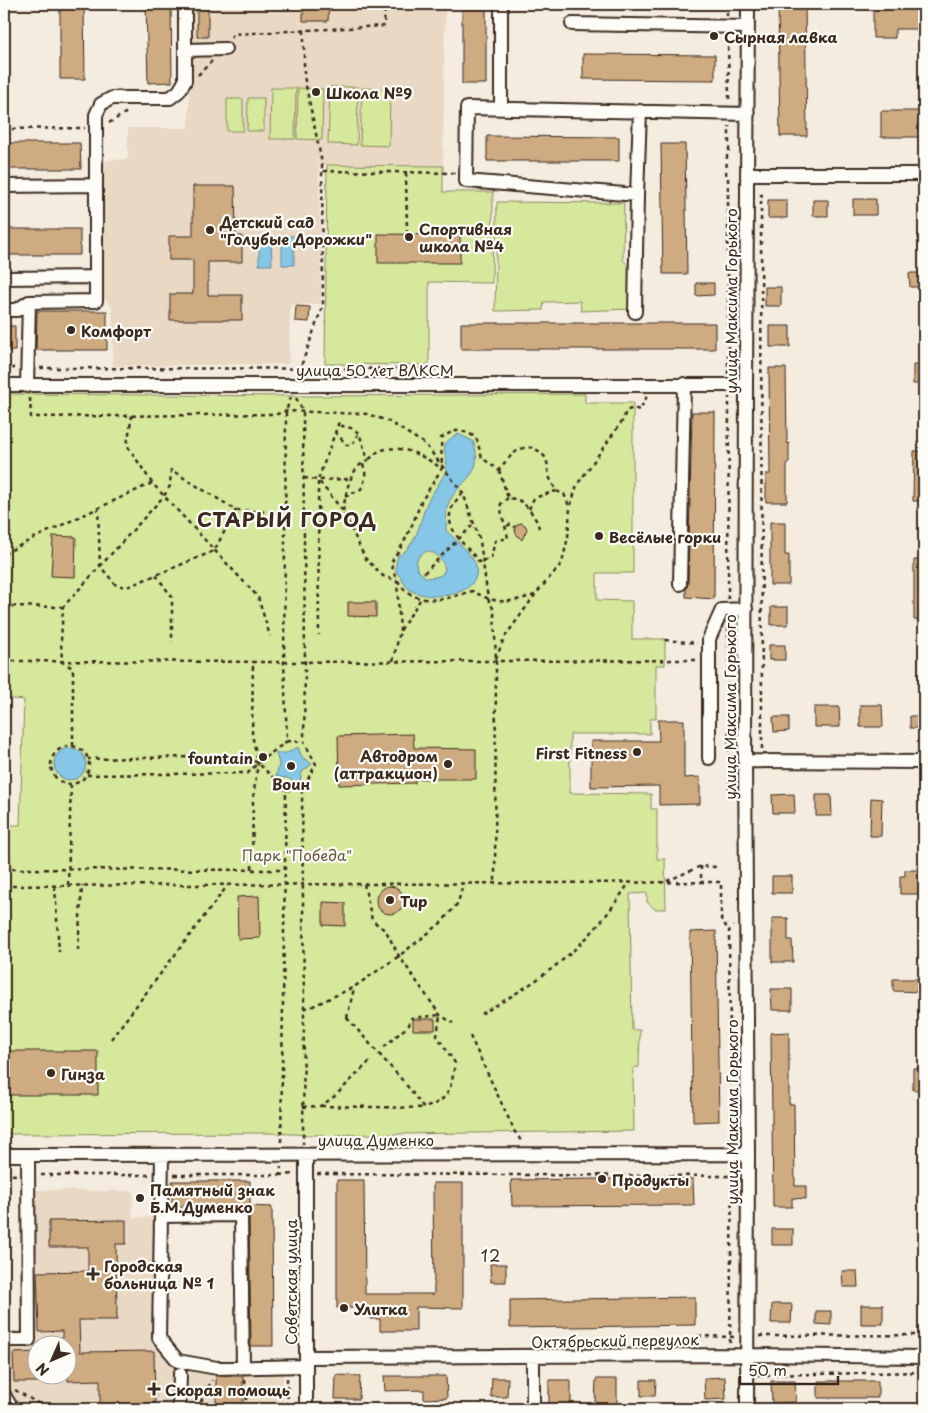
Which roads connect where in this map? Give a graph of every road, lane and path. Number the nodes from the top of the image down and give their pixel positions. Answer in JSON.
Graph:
{"nodes":[{"id":1,"x":185,"y":4,"type":"edge"},
{"id":2,"x":385,"y":4,"type":"edge"},
{"id":3,"x":501,"y":4,"type":"edge"},
{"id":4,"x":727,"y":4,"type":"edge"},
{"id":5,"x":748,"y":4,"type":"edge"},
{"id":6,"x":572,"y":24,"type":"dead end"},
{"id":7,"x":728,"y":26,"type":"junction"},
{"id":8,"x":748,"y":27,"type":"junction"},
{"id":9,"x":304,"y":30,"type":"junction"},
{"id":10,"x":185,"y":50,"type":"junction"},
{"id":11,"x":225,"y":50,"type":"joint"},
{"id":12,"x":501,"y":108,"type":"junction"},
{"id":13,"x":640,"y":111,"type":"junction"},
{"id":14,"x":729,"y":113,"type":"junction"},
{"id":15,"x":748,"y":114,"type":"junction"},
{"id":16,"x":322,"y":171,"type":"junction"},
{"id":17,"x":406,"y":173,"type":"junction"},
{"id":18,"x":466,"y":174,"type":"junction"},
{"id":19,"x":747,"y":174,"type":"junction"},
{"id":20,"x":924,"y":174,"type":"edge"},
{"id":21,"x":96,"y":185,"type":"junction"},
{"id":22,"x":4,"y":186,"type":"edge"},
{"id":23,"x":637,"y":195,"type":"junction"},
{"id":24,"x":763,"y":195,"type":"dead end"},
{"id":25,"x":407,"y":231,"type":"dead end"},
{"id":26,"x":96,"y":277,"type":"junction"},
{"id":27,"x":4,"y":278,"type":"edge"},
{"id":28,"x":29,"y":302,"type":"junction"},
{"id":29,"x":4,"y":310,"type":"edge"},
{"id":30,"x":635,"y":312,"type":"dead end"},
{"id":31,"x":4,"y":368,"type":"edge"},
{"id":32,"x":28,"y":368,"type":"junction"},
{"id":33,"x":300,"y":368,"type":"junction"},
{"id":34,"x":438,"y":369,"type":"dead end"},
{"id":35,"x":650,"y":384,"type":"junction"},
{"id":36,"x":684,"y":384,"type":"junction"},
{"id":37,"x":4,"y":385,"type":"edge"},
{"id":38,"x":728,"y":385,"type":"junction"},
{"id":39,"x":746,"y":385,"type":"junction"},
{"id":40,"x":27,"y":386,"type":"junction"},
{"id":41,"x":294,"y":386,"type":"junction"},
{"id":42,"x":286,"y":411,"type":"junction"},
{"id":43,"x":303,"y":411,"type":"junction"},
{"id":44,"x":132,"y":415,"type":"junction"},
{"id":45,"x":334,"y":432,"type":"junction"},
{"id":46,"x":359,"y":433,"type":"junction"},
{"id":47,"x":368,"y":460,"type":"junction"},
{"id":48,"x":362,"y":462,"type":"junction"},
{"id":49,"x":442,"y":468,"type":"junction"},
{"id":50,"x":499,"y":470,"type":"junction"},
{"id":51,"x":304,"y":478,"type":"junction"},
{"id":52,"x":350,"y":479,"type":"junction"},
{"id":53,"x":318,"y":480,"type":"junction"},
{"id":54,"x":152,"y":483,"type":"junction"},
{"id":55,"x":556,"y":491,"type":"junction"},
{"id":56,"x":463,"y":494,"type":"junction"},
{"id":57,"x":164,"y":496,"type":"junction"},
{"id":58,"x":345,"y":497,"type":"junction"},
{"id":59,"x":508,"y":498,"type":"junction"},
{"id":60,"x":98,"y":507,"type":"junction"},
{"id":61,"x":570,"y":508,"type":"junction"},
{"id":62,"x":236,"y":510,"type":"junction"},
{"id":63,"x":528,"y":510,"type":"junction"},
{"id":64,"x":343,"y":511,"type":"junction"},
{"id":65,"x":285,"y":513,"type":"junction"},
{"id":66,"x":474,"y":524,"type":"junction"},
{"id":67,"x":506,"y":526,"type":"junction"},
{"id":68,"x":515,"y":527,"type":"dead end"},
{"id":69,"x":539,"y":528,"type":"dead end"},
{"id":70,"x":458,"y":539,"type":"junction"},
{"id":71,"x":214,"y":550,"type":"junction"},
{"id":72,"x":4,"y":554,"type":"edge"},
{"id":73,"x":482,"y":561,"type":"junction"},
{"id":74,"x":100,"y":566,"type":"junction"},
{"id":75,"x":483,"y":567,"type":"junction"},
{"id":76,"x":424,"y":573,"type":"dead end"},
{"id":77,"x":156,"y":575,"type":"junction"},
{"id":78,"x":397,"y":581,"type":"junction"},
{"id":79,"x":680,"y":584,"type":"dead end"},
{"id":80,"x":535,"y":595,"type":"junction"},
{"id":81,"x":488,"y":599,"type":"junction"},
{"id":82,"x":420,"y":600,"type":"junction"},
{"id":83,"x":4,"y":606,"type":"edge"},
{"id":84,"x":64,"y":607,"type":"junction"},
{"id":85,"x":746,"y":609,"type":"junction"},
{"id":86,"x":728,"y":610,"type":"junction"},
{"id":87,"x":400,"y":631,"type":"junction"},
{"id":88,"x":318,"y":635,"type":"dead end"},
{"id":89,"x":270,"y":636,"type":"dead end"},
{"id":90,"x":172,"y":642,"type":"dead end"},
{"id":91,"x":662,"y":660,"type":"dead end"},
{"id":92,"x":4,"y":661,"type":"edge"},
{"id":93,"x":496,"y":661,"type":"junction"},
{"id":94,"x":62,"y":662,"type":"junction"},
{"id":95,"x":253,"y":662,"type":"junction"},
{"id":96,"x":284,"y":662,"type":"junction"},
{"id":97,"x":305,"y":662,"type":"junction"},
{"id":98,"x":393,"y":662,"type":"junction"},
{"id":99,"x":287,"y":740,"type":"junction"},
{"id":100,"x":304,"y":742,"type":"junction"},
{"id":101,"x":73,"y":746,"type":"junction"},
{"id":102,"x":761,"y":749,"type":"dead end"},
{"id":103,"x":709,"y":758,"type":"dead end"},
{"id":104,"x":88,"y":759,"type":"junction"},
{"id":105,"x":745,"y":761,"type":"junction"},
{"id":106,"x":924,"y":762,"type":"edge"},
{"id":107,"x":258,"y":763,"type":"junction"},
{"id":108,"x":87,"y":774,"type":"junction"},
{"id":109,"x":71,"y":784,"type":"junction"},
{"id":110,"x":286,"y":790,"type":"junction"},
{"id":111,"x":302,"y":790,"type":"junction"},
{"id":112,"x":737,"y":790,"type":"dead end"},
{"id":113,"x":701,"y":866,"type":"junction"},
{"id":114,"x":717,"y":867,"type":"dead end"},
{"id":115,"x":68,"y":868,"type":"junction"},
{"id":116,"x":4,"y":869,"type":"edge"},
{"id":117,"x":252,"y":869,"type":"junction"},
{"id":118,"x":284,"y":870,"type":"junction"},
{"id":119,"x":629,"y":882,"type":"junction"},
{"id":120,"x":665,"y":882,"type":"junction"},
{"id":121,"x":701,"y":882,"type":"junction"},
{"id":122,"x":463,"y":883,"type":"junction"},
{"id":123,"x":495,"y":883,"type":"junction"},
{"id":124,"x":284,"y":884,"type":"junction"},
{"id":125,"x":302,"y":884,"type":"junction"},
{"id":126,"x":364,"y":884,"type":"junction"},
{"id":127,"x":82,"y":885,"type":"junction"},
{"id":128,"x":228,"y":885,"type":"junction"},
{"id":129,"x":4,"y":886,"type":"edge"},
{"id":130,"x":55,"y":886,"type":"junction"},
{"id":131,"x":68,"y":886,"type":"junction"},
{"id":132,"x":729,"y":931,"type":"dead end"},
{"id":133,"x":78,"y":950,"type":"dead end"},
{"id":134,"x":60,"y":952,"type":"dead end"},
{"id":135,"x":399,"y":956,"type":"junction"},
{"id":136,"x":354,"y":987,"type":"junction"},
{"id":137,"x":304,"y":1008,"type":"junction"},
{"id":138,"x":481,"y":1014,"type":"dead end"},
{"id":139,"x":440,"y":1015,"type":"junction"},
{"id":140,"x":453,"y":1023,"type":"dead end"},
{"id":141,"x":470,"y":1036,"type":"dead end"},
{"id":142,"x":111,"y":1039,"type":"dead end"},
{"id":143,"x":384,"y":1047,"type":"dead end"},
{"id":144,"x":372,"y":1059,"type":"dead end"},
{"id":145,"x":321,"y":1106,"type":"junction"},
{"id":146,"x":303,"y":1107,"type":"junction"},
{"id":147,"x":424,"y":1108,"type":"junction"},
{"id":148,"x":522,"y":1142,"type":"dead end"},
{"id":149,"x":304,"y":1150,"type":"junction"},
{"id":150,"x":748,"y":1154,"type":"junction"},
{"id":151,"x":4,"y":1155,"type":"edge"},
{"id":152,"x":28,"y":1155,"type":"junction"},
{"id":153,"x":162,"y":1155,"type":"junction"},
{"id":154,"x":281,"y":1155,"type":"junction"},
{"id":155,"x":4,"y":1174,"type":"edge"},
{"id":156,"x":306,"y":1174,"type":"junction"},
{"id":157,"x":29,"y":1175,"type":"junction"},
{"id":158,"x":162,"y":1175,"type":"junction"},
{"id":159,"x":280,"y":1175,"type":"junction"},
{"id":160,"x":732,"y":1176,"type":"dead end"},
{"id":161,"x":161,"y":1216,"type":"junction"},
{"id":162,"x":759,"y":1335,"type":"junction"},
{"id":163,"x":924,"y":1335,"type":"edge"},
{"id":164,"x":698,"y":1336,"type":"dead end"},
{"id":165,"x":746,"y":1337,"type":"junction"},
{"id":166,"x":4,"y":1340,"type":"edge"},
{"id":167,"x":752,"y":1355,"type":"junction"},
{"id":168,"x":533,"y":1357,"type":"junction"},
{"id":169,"x":924,"y":1357,"type":"edge"},
{"id":170,"x":306,"y":1362,"type":"junction"},
{"id":171,"x":287,"y":1366,"type":"junction"},
{"id":172,"x":244,"y":1371,"type":"junction"},
{"id":173,"x":924,"y":1372,"type":"edge"},
{"id":174,"x":180,"y":1374,"type":"dead end"},
{"id":175,"x":215,"y":1375,"type":"dead end"},
{"id":176,"x":7,"y":1392,"type":"edge"},
{"id":177,"x":12,"y":1409,"type":"edge"},
{"id":178,"x":48,"y":1409,"type":"edge"},
{"id":179,"x":179,"y":1409,"type":"edge"},
{"id":180,"x":197,"y":1409,"type":"edge"},
{"id":181,"x":247,"y":1409,"type":"edge"},
{"id":182,"x":288,"y":1409,"type":"edge"},
{"id":183,"x":306,"y":1409,"type":"edge"},
{"id":184,"x":532,"y":1409,"type":"edge"},
{"id":185,"x":747,"y":1409,"type":"edge"}],
"edges":[{"from":1,"to":10,"type":"street"},
{"from":2,"to":9,"type":"path"},
{"from":3,"to":12,"type":"street"},
{"from":4,"to":7,"type":"path"},
{"from":5,"to":8,"type":"street","name":"улица Максима Горького"},
{"from":6,"to":7,"type":"street"},
{"from":7,"to":8,"type":"street"},
{"from":7,"to":14,"type":"path"},
{"from":8,"to":15,"type":"street","name":"улица Максима Горького"},
{"from":9,"to":11,"type":"path"},
{"from":9,"to":16,"type":"path"},
{"from":10,"to":11,"type":"street"},
{"from":10,"to":21,"type":"street"},
{"from":12,"to":13,"type":"street"},
{"from":12,"to":18,"type":"street"},
{"from":13,"to":14,"type":"street"},
{"from":13,"to":23,"type":"street"},
{"from":14,"to":15,"type":"street"},
{"from":14,"to":38,"type":"path"},
{"from":15,"to":19,"type":"street","name":"улица Максима Горького"},
{"from":16,"to":17,"type":"path"},
{"from":16,"to":33,"type":"path"},
{"from":17,"to":18,"type":"path"},
{"from":17,"to":25,"type":"path"},
{"from":18,"to":23,"type":"street"},
{"from":19,"to":20,"type":"street"},
{"from":19,"to":39,"type":"street","name":"улица Максима Горького"},
{"from":21,"to":22,"type":"street"},
{"from":21,"to":26,"type":"street"},
{"from":23,"to":30,"type":"street"},
{"from":24,"to":102,"type":"path"},
{"from":26,"to":27,"type":"street"},
{"from":26,"to":28,"type":"street"},
{"from":28,"to":29,"type":"street"},
{"from":28,"to":32,"type":"street"},
{"from":31,"to":32,"type":"path"},
{"from":32,"to":33,"type":"path"},
{"from":32,"to":40,"type":"street"},
{"from":33,"to":34,"type":"path"},
{"from":33,"to":41,"type":"path"},
{"from":35,"to":36,"type":"street","name":"улица 50 лет ВЛКСМ"},
{"from":35,"to":41,"type":"street","name":"улица 50 лет ВЛКСМ"},
{"from":35,"to":61,"type":"path"},
{"from":36,"to":38,"type":"street","name":"улица 50 лет ВЛКСМ"},
{"from":36,"to":79,"type":"street"},
{"from":37,"to":40,"type":"street","name":"улица 50 лет ВЛКСМ"},
{"from":38,"to":39,"type":"street","name":"улица 50 лет ВЛКСМ"},
{"from":38,"to":86,"type":"path"},
{"from":39,"to":85,"type":"street","name":"улица Максима Горького"},
{"from":40,"to":41,"type":"street","name":"улица 50 лет ВЛКСМ"},
{"from":40,"to":44,"type":"path"},
{"from":42,"to":43,"type":"path"},
{"from":42,"to":43,"type":"path"},
{"from":42,"to":44,"type":"path"},
{"from":42,"to":65,"type":"path"},
{"from":43,"to":49,"type":"path"},
{"from":43,"to":51,"type":"path"},
{"from":44,"to":54,"type":"path"},
{"from":45,"to":46,"type":"path"},
{"from":45,"to":46,"type":"path"},
{"from":45,"to":53,"type":"path"},
{"from":46,"to":47,"type":"path"},
{"from":47,"to":48,"type":"path"},
{"from":47,"to":49,"type":"path"},
{"from":48,"to":52,"type":"path"},
{"from":48,"to":58,"type":"path"},
{"from":49,"to":50,"type":"path"},
{"from":49,"to":56,"type":"path"},
{"from":49,"to":78,"type":"path"},
{"from":50,"to":55,"type":"path"},
{"from":50,"to":59,"type":"path"},
{"from":51,"to":53,"type":"path"},
{"from":51,"to":97,"type":"path"},
{"from":52,"to":53,"type":"path"},
{"from":52,"to":58,"type":"path"},
{"from":53,"to":64,"type":"path"},
{"from":53,"to":88,"type":"path"},
{"from":54,"to":57,"type":"path"},
{"from":54,"to":60,"type":"path"},
{"from":55,"to":61,"type":"path"},
{"from":55,"to":63,"type":"path"},
{"from":56,"to":66,"type":"path"},
{"from":56,"to":70,"type":"path"},
{"from":57,"to":62,"type":"path"},
{"from":57,"to":71,"type":"path"},
{"from":57,"to":74,"type":"path"},
{"from":58,"to":64,"type":"path"},
{"from":59,"to":63,"type":"path"},
{"from":59,"to":67,"type":"path"},
{"from":60,"to":72,"type":"path"},
{"from":60,"to":74,"type":"path"},
{"from":61,"to":80,"type":"path"},
{"from":62,"to":65,"type":"path"},
{"from":62,"to":71,"type":"path"},
{"from":63,"to":69,"type":"path"},
{"from":64,"to":78,"type":"path"},
{"from":65,"to":96,"type":"path"},
{"from":66,"to":70,"type":"path"},
{"from":66,"to":73,"type":"path"},
{"from":67,"to":68,"type":"path"},
{"from":67,"to":73,"type":"path"},
{"from":70,"to":75,"type":"path"},
{"from":70,"to":76,"type":"path"},
{"from":71,"to":77,"type":"path"},
{"from":71,"to":89,"type":"path"},
{"from":73,"to":75,"type":"path"},
{"from":74,"to":77,"type":"path"},
{"from":74,"to":84,"type":"path"},
{"from":75,"to":81,"type":"path"},
{"from":77,"to":90,"type":"path"},
{"from":78,"to":82,"type":"path"},
{"from":78,"to":87,"type":"path"},
{"from":80,"to":81,"type":"path"},
{"from":80,"to":93,"type":"path"},
{"from":81,"to":82,"type":"path"},
{"from":81,"to":93,"type":"path"},
{"from":82,"to":87,"type":"path"},
{"from":83,"to":84,"type":"path"},
{"from":84,"to":94,"type":"path"},
{"from":85,"to":86,"type":"street"},
{"from":85,"to":105,"type":"street","name":"улица Максима Горького"},
{"from":86,"to":103,"type":"street"},
{"from":86,"to":112,"type":"path"},
{"from":87,"to":98,"type":"path"},
{"from":91,"to":93,"type":"path"},
{"from":92,"to":94,"type":"path"},
{"from":93,"to":98,"type":"path"},
{"from":93,"to":123,"type":"path"},
{"from":94,"to":95,"type":"path"},
{"from":94,"to":101,"type":"path"},
{"from":95,"to":96,"type":"path"},
{"from":95,"to":107,"type":"path"},
{"from":96,"to":97,"type":"path"},
{"from":96,"to":99,"type":"path"},
{"from":97,"to":98,"type":"path"},
{"from":97,"to":100,"type":"path"},
{"from":99,"to":100,"type":"path"},
{"from":99,"to":107,"type":"path"},
{"from":100,"to":111,"type":"path"},
{"from":101,"to":104,"type":"path"},
{"from":101,"to":109,"type":"path"},
{"from":104,"to":107,"type":"path"},
{"from":104,"to":108,"type":"path"},
{"from":105,"to":106,"type":"street"},
{"from":105,"to":150,"type":"street","name":"улица Максима Горького"},
{"from":107,"to":108,"type":"path"},
{"from":107,"to":110,"type":"path"},
{"from":107,"to":117,"type":"path"},
{"from":108,"to":109,"type":"path"},
{"from":109,"to":115,"type":"path"},
{"from":110,"to":111,"type":"path"},
{"from":110,"to":118,"type":"path"},
{"from":111,"to":125,"type":"path"},
{"from":113,"to":114,"type":"path"},
{"from":113,"to":120,"type":"path"},
{"from":113,"to":121,"type":"path"},
{"from":115,"to":116,"type":"path"},
{"from":115,"to":117,"type":"path"},
{"from":115,"to":131,"type":"path"},
{"from":117,"to":118,"type":"path"},
{"from":118,"to":124,"type":"path"},
{"from":119,"to":120,"type":"path"},
{"from":119,"to":123,"type":"path"},
{"from":119,"to":138,"type":"path"},
{"from":120,"to":121,"type":"path"},
{"from":121,"to":132,"type":"path"},
{"from":122,"to":123,"type":"path"},
{"from":122,"to":126,"type":"path"},
{"from":122,"to":135,"type":"path"},
{"from":124,"to":125,"type":"path"},
{"from":124,"to":128,"type":"path"},
{"from":124,"to":154,"type":"path"},
{"from":125,"to":126,"type":"path"},
{"from":125,"to":137,"type":"path"},
{"from":126,"to":135,"type":"path"},
{"from":127,"to":128,"type":"path"},
{"from":127,"to":131,"type":"path"},
{"from":127,"to":133,"type":"path"},
{"from":128,"to":142,"type":"path"},
{"from":129,"to":130,"type":"path"},
{"from":130,"to":131,"type":"path"},
{"from":130,"to":134,"type":"path"},
{"from":135,"to":136,"type":"path"},
{"from":135,"to":139,"type":"path"},
{"from":136,"to":137,"type":"path"},
{"from":136,"to":147,"type":"path","bridge":true},
{"from":137,"to":146,"type":"path"},
{"from":139,"to":140,"type":"path"},
{"from":139,"to":143,"type":"path"},
{"from":139,"to":147,"type":"path"},
{"from":141,"to":148,"type":"path"},
{"from":144,"to":145,"type":"path"},
{"from":145,"to":146,"type":"path"},
{"from":145,"to":147,"type":"path"},
{"from":146,"to":149,"type":"path"},
{"from":149,"to":150,"type":"street","name":"улица Думенко"},
{"from":149,"to":154,"type":"street","name":"улица Думенко"},
{"from":149,"to":156,"type":"street","name":"Советская улица"},
{"from":150,"to":165,"type":"street","name":"улица Максима Горького"},
{"from":151,"to":152,"type":"street","name":"улица Думенко"},
{"from":152,"to":153,"type":"street","name":"улица Думенко"},
{"from":152,"to":157,"type":"street"},
{"from":153,"to":154,"type":"street","name":"улица Думенко"},
{"from":153,"to":158,"type":"street","name":"Октябрьский переулок"},
{"from":154,"to":159,"type":"path"},
{"from":155,"to":157,"type":"path"},
{"from":156,"to":159,"type":"path"},
{"from":156,"to":160,"type":"path"},
{"from":156,"to":170,"type":"street","name":"Советская улица"},
{"from":157,"to":158,"type":"path"},
{"from":157,"to":166,"type":"street"},
{"from":158,"to":159,"type":"path"},
{"from":158,"to":161,"type":"street","name":"Октябрьский переулок"},
{"from":161,"to":172,"type":"street","name":"Октябрьский переулок"},
{"from":161,"to":172,"type":"street"},
{"from":162,"to":163,"type":"path"},
{"from":162,"to":165,"type":"path"},
{"from":162,"to":167,"type":"path"},
{"from":164,"to":165,"type":"path"},
{"from":165,"to":167,"type":"street","name":"улица Максима Горького"},
{"from":167,"to":168,"type":"street","name":"Октябрьский переулок"},
{"from":167,"to":169,"type":"street","name":"Октябрьский переулок"},
{"from":167,"to":173,"type":"path"},
{"from":167,"to":185,"type":"street","name":"улица Максима Горького"},
{"from":168,"to":170,"type":"street","name":"Октябрьский переулок"},
{"from":168,"to":184,"type":"street"},
{"from":170,"to":171,"type":"street","name":"Октябрьский переулок"},
{"from":170,"to":183,"type":"street","name":"Советская улица"},
{"from":171,"to":172,"type":"street","name":"Октябрьский переулок"},
{"from":171,"to":182,"type":"path"},
{"from":172,"to":181,"type":"path"},
{"from":174,"to":179,"type":"street"},
{"from":175,"to":180,"type":"path"},
{"from":176,"to":177,"type":"street"},
{"from":176,"to":178,"type":"path"}]}
